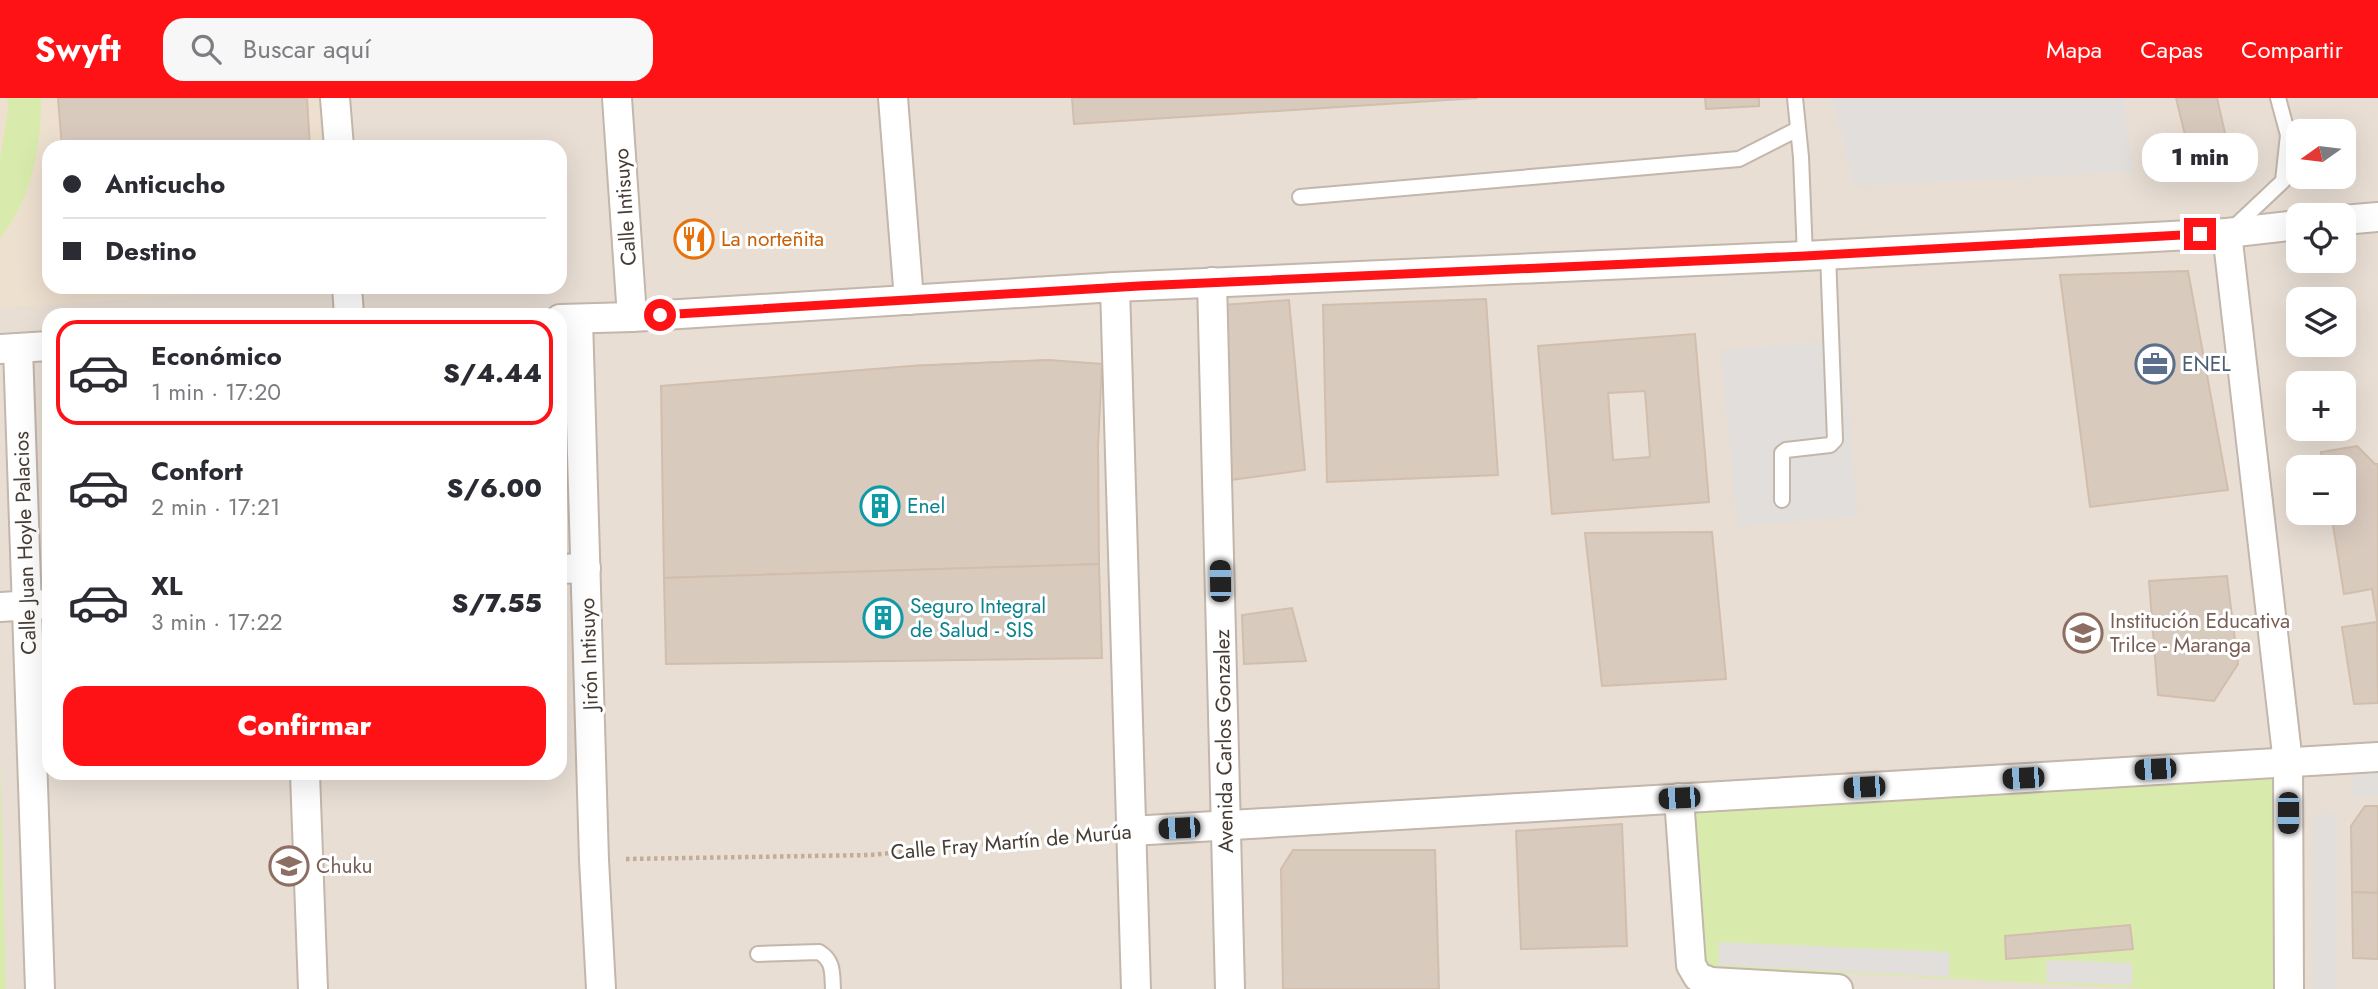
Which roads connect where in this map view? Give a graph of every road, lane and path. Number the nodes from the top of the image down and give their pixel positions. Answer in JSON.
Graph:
{"nodes":[{"id":1,"x":335,"y":98,"type":"edge"},
{"id":2,"x":617,"y":98,"type":"edge"},
{"id":3,"x":893,"y":98,"type":"edge"},
{"id":4,"x":1795,"y":98,"type":"edge"},
{"id":5,"x":2278,"y":98,"type":"edge"},
{"id":6,"x":1798,"y":129,"type":"junction"},
{"id":7,"x":338,"y":140,"type":"edge"},
{"id":8,"x":1300,"y":197,"type":"dead end"},
{"id":9,"x":2378,"y":217,"type":"edge"},
{"id":10,"x":2356,"y":219,"type":"edge"},
{"id":11,"x":2286,"y":226,"type":"edge"},
{"id":12,"x":2227,"y":233,"type":"junction"},
{"id":13,"x":1816,"y":255,"type":"junction"},
{"id":14,"x":1212,"y":282,"type":"junction"},
{"id":15,"x":1115,"y":287,"type":"junction"},
{"id":16,"x":909,"y":300,"type":"junction"},
{"id":17,"x":632,"y":317,"type":"junction"},
{"id":18,"x":569,"y":319,"type":"edge"},
{"id":19,"x":42,"y":346,"type":"edge"},
{"id":20,"x":9,"y":348,"type":"edge"},
{"id":21,"x":1782,"y":500,"type":"dead end"},
{"id":22,"x":573,"y":569,"type":"edge"},
{"id":23,"x":25,"y":606,"type":"edge"},
{"id":24,"x":2378,"y":757,"type":"edge"},
{"id":25,"x":2288,"y":763,"type":"junction"},
{"id":26,"x":305,"y":780,"type":"edge"},
{"id":27,"x":1679,"y":798,"type":"junction"},
{"id":28,"x":1226,"y":825,"type":"junction"},
{"id":29,"x":1131,"y":831,"type":"junction"},
{"id":30,"x":594,"y":860,"type":"junction"},
{"id":31,"x":758,"y":954,"type":"dead end"},
{"id":32,"x":40,"y":989,"type":"edge"},
{"id":33,"x":313,"y":989,"type":"edge"},
{"id":34,"x":601,"y":989,"type":"edge"},
{"id":35,"x":833,"y":989,"type":"edge"},
{"id":36,"x":1136,"y":989,"type":"edge"},
{"id":37,"x":1230,"y":989,"type":"edge"},
{"id":38,"x":1838,"y":989,"type":"edge"},
{"id":39,"x":2289,"y":989,"type":"edge"}],
"edges":[{"from":1,"to":7,"type":"street"},
{"from":2,"to":17,"type":"street","name":"Calle Intisuyo"},
{"from":3,"to":16,"type":"street"},
{"from":4,"to":6,"type":"lane"},
{"from":5,"to":12,"type":"lane"},
{"from":6,"to":8,"type":"lane"},
{"from":6,"to":13,"type":"lane"},
{"from":9,"to":10,"type":"street"},
{"from":11,"to":12,"type":"street"},
{"from":12,"to":13,"type":"street"},
{"from":12,"to":25,"type":"street"},
{"from":13,"to":14,"type":"street"},
{"from":13,"to":21,"type":"lane"},
{"from":14,"to":15,"type":"street"},
{"from":14,"to":28,"type":"street","name":"Avenida Carlos Gonzalez"},
{"from":15,"to":16,"type":"street"},
{"from":15,"to":29,"type":"street"},
{"from":16,"to":17,"type":"street"},
{"from":17,"to":18,"type":"street"},
{"from":18,"to":22,"type":"street","name":"Jirón Intisuyo"},
{"from":19,"to":20,"type":"street"},
{"from":20,"to":23,"type":"street","name":"Calle Juan Hoyle Palacios"},
{"from":22,"to":30,"type":"street","name":"Jirón Intisuyo"},
{"from":23,"to":32,"type":"street","name":"Calle Juan Hoyle Palacios"},
{"from":24,"to":25,"type":"street","name":"Calle Fray Martín de Murúa"},
{"from":25,"to":27,"type":"street","name":"Calle Fray Martín de Murúa"},
{"from":25,"to":39,"type":"street"},
{"from":26,"to":33,"type":"street"},
{"from":27,"to":28,"type":"street","name":"Calle Fray Martín de Murúa"},
{"from":27,"to":38,"type":"street"},
{"from":28,"to":29,"type":"street","name":"Calle Fray Martín de Murúa"},
{"from":28,"to":37,"type":"street","name":"Avenida Carlos Gonzalez"},
{"from":29,"to":30,"type":"path","name":"Calle Fray Martín de Murúa"},
{"from":29,"to":36,"type":"street"},
{"from":30,"to":34,"type":"street","name":"Jirón Intisuyo"},
{"from":31,"to":35,"type":"lane"}]}
